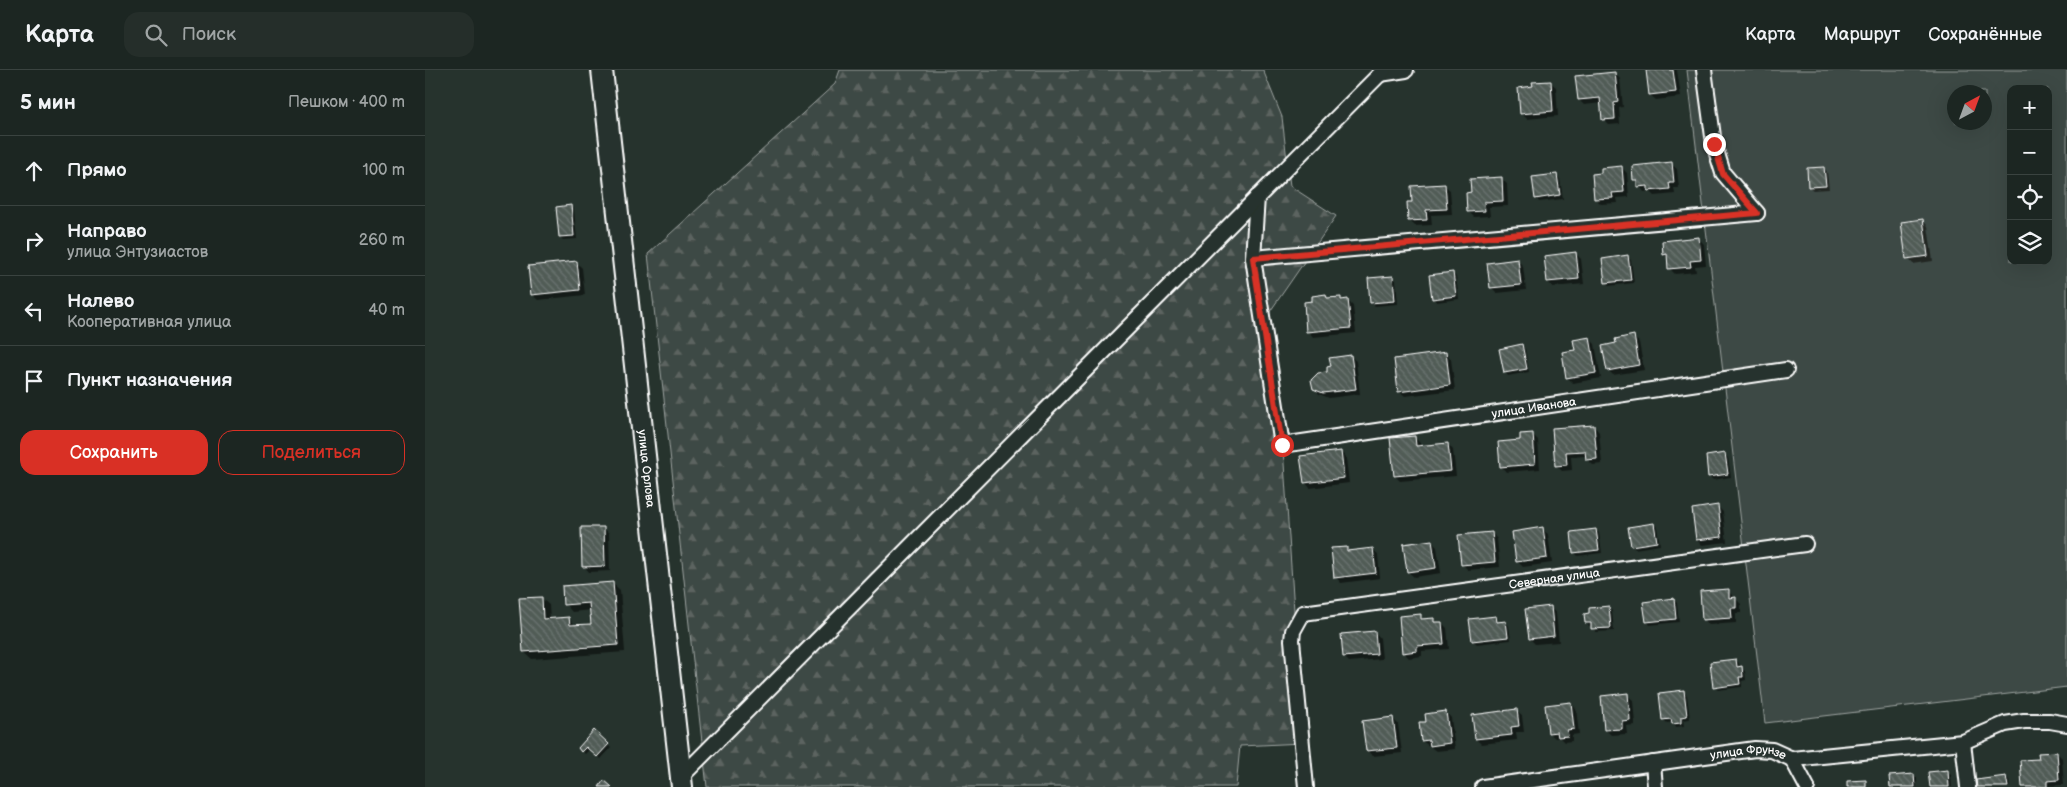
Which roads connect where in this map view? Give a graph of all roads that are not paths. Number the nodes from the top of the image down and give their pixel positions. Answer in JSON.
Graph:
{"nodes":[{"id":1,"x":602,"y":70,"type":"edge"},
{"id":2,"x":1406,"y":70,"type":"edge"},
{"id":3,"x":1704,"y":70,"type":"edge"},
{"id":4,"x":1382,"y":72,"type":"edge"},
{"id":5,"x":1257,"y":197,"type":"junction"},
{"id":6,"x":1253,"y":258,"type":"junction"},
{"id":7,"x":1786,"y":370,"type":"dead end"},
{"id":8,"x":1805,"y":544,"type":"dead end"},
{"id":9,"x":2067,"y":724,"type":"edge"},
{"id":10,"x":1963,"y":742,"type":"junction"},
{"id":11,"x":1792,"y":759,"type":"junction"},
{"id":12,"x":1653,"y":763,"type":"junction"},
{"id":13,"x":681,"y":782,"type":"edge"},
{"id":14,"x":1506,"y":786,"type":"edge"},
{"id":15,"x":1306,"y":787,"type":"edge"},
{"id":16,"x":1483,"y":787,"type":"edge"},
{"id":17,"x":1655,"y":787,"type":"edge"},
{"id":18,"x":1807,"y":787,"type":"edge"},
{"id":19,"x":1968,"y":787,"type":"edge"}],
"edges":[{"from":1,"to":13,"type":"street","name":"улица Орлова"},
{"from":2,"to":4,"type":"street"},
{"from":3,"to":6,"type":"street"},
{"from":4,"to":5,"type":"street"},
{"from":5,"to":6,"type":"street"},
{"from":5,"to":13,"type":"street"},
{"from":6,"to":7,"type":"street","name":"улица Иванова"},
{"from":8,"to":15,"type":"street","name":"Северная улица"},
{"from":9,"to":10,"type":"street","name":"улица Фрунзе"},
{"from":10,"to":11,"type":"street","name":"улица Фрунзе"},
{"from":10,"to":19,"type":"street"},
{"from":11,"to":12,"type":"street","name":"улица Фрунзе"},
{"from":11,"to":18,"type":"street"},
{"from":12,"to":14,"type":"street","name":"улица Фрунзе"},
{"from":12,"to":17,"type":"street"},
{"from":14,"to":16,"type":"street","name":"улица Фрунзе"}]}
